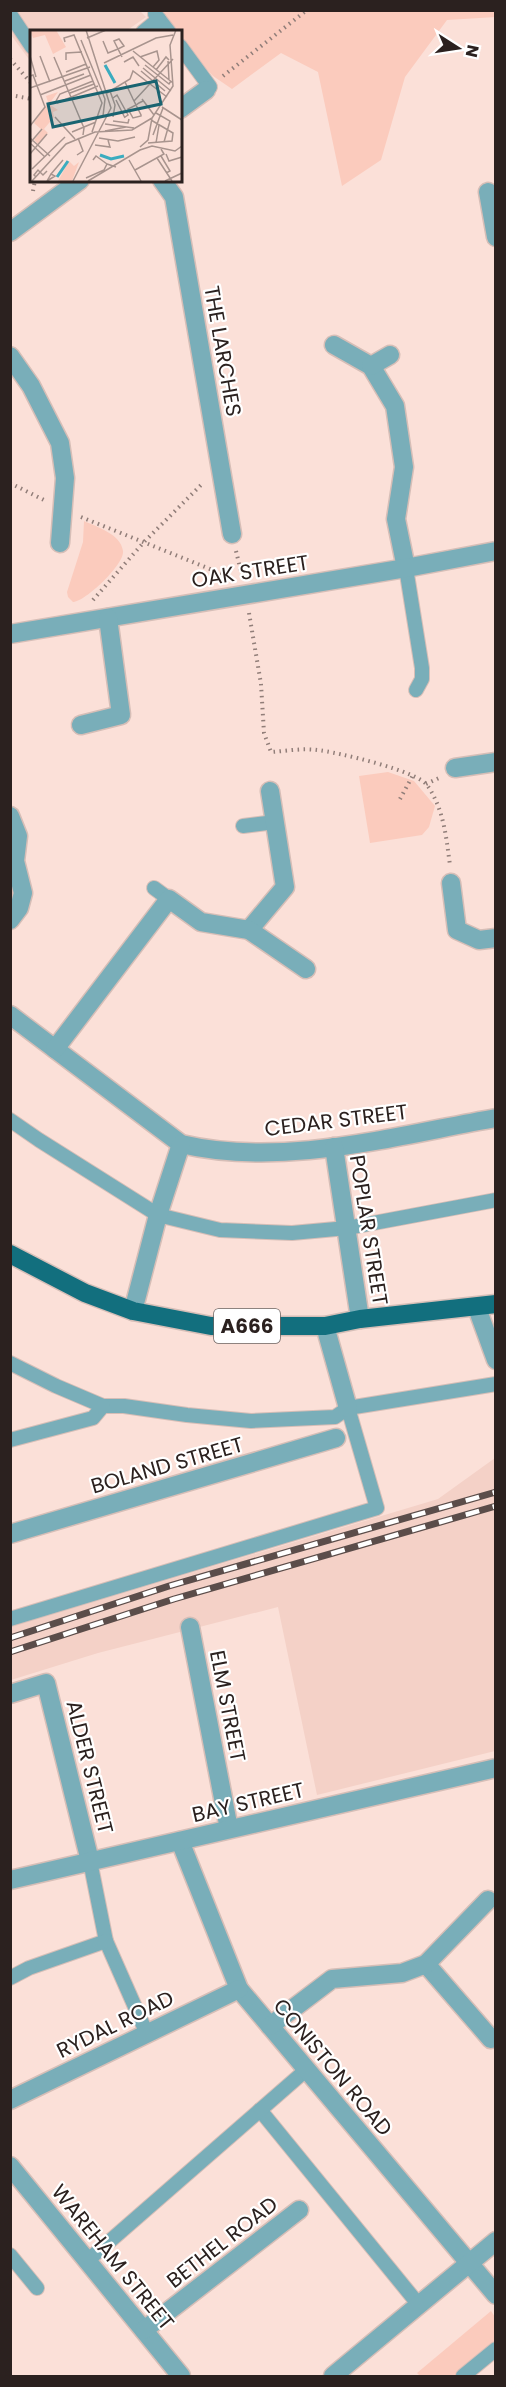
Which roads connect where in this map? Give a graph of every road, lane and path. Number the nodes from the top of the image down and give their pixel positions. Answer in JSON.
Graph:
{"nodes":[{"id":1,"x":307,"y":10,"type":"edge"},
{"id":2,"x":10,"y":14,"type":"edge"},
{"id":3,"x":145,"y":30,"type":"edge"},
{"id":4,"x":168,"y":30,"type":"edge"},
{"id":5,"x":30,"y":44,"type":"edge"},
{"id":6,"x":182,"y":49,"type":"edge"},
{"id":7,"x":10,"y":59,"type":"edge"},
{"id":8,"x":30,"y":82,"type":"edge"},
{"id":9,"x":208,"y":88,"type":"junction"},
{"id":10,"x":10,"y":95,"type":"edge"},
{"id":11,"x":30,"y":99,"type":"edge"},
{"id":12,"x":182,"y":108,"type":"edge"},
{"id":13,"x":77,"y":182,"type":"edge"},
{"id":14,"x":163,"y":182,"type":"edge"},
{"id":15,"x":488,"y":192,"type":"dead end"},
{"id":16,"x":10,"y":232,"type":"edge"},
{"id":17,"x":495,"y":237,"type":"edge"},
{"id":18,"x":334,"y":345,"type":"dead end"},
{"id":19,"x":390,"y":355,"type":"dead end"},
{"id":20,"x":10,"y":356,"type":"edge"},
{"id":21,"x":371,"y":366,"type":"junction"},
{"id":22,"x":220,"y":465,"type":"junction"},
{"id":23,"x":10,"y":483,"type":"edge"},
{"id":24,"x":64,"y":510,"type":"junction"},
{"id":25,"x":232,"y":534,"type":"joint"},
{"id":26,"x":144,"y":542,"type":"junction"},
{"id":27,"x":60,"y":543,"type":"dead end"},
{"id":28,"x":495,"y":551,"type":"edge"},
{"id":29,"x":406,"y":568,"type":"junction"},
{"id":30,"x":246,"y":595,"type":"junction"},
{"id":31,"x":86,"y":607,"type":"dead end"},
{"id":32,"x":108,"y":618,"type":"junction"},
{"id":33,"x":10,"y":634,"type":"edge"},
{"id":34,"x":416,"y":690,"type":"dead end"},
{"id":35,"x":81,"y":725,"type":"dead end"},
{"id":36,"x":495,"y":762,"type":"edge"},
{"id":37,"x":455,"y":768,"type":"dead end"},
{"id":38,"x":413,"y":775,"type":"junction"},
{"id":39,"x":270,"y":791,"type":"dead end"},
{"id":40,"x":400,"y":799,"type":"dead end"},
{"id":41,"x":10,"y":816,"type":"edge"},
{"id":42,"x":275,"y":822,"type":"junction"},
{"id":43,"x":243,"y":826,"type":"dead end"},
{"id":44,"x":451,"y":883,"type":"joint"},
{"id":45,"x":10,"y":920,"type":"edge"},
{"id":46,"x":249,"y":930,"type":"junction"},
{"id":47,"x":495,"y":938,"type":"edge"},
{"id":48,"x":306,"y":969,"type":"dead end"},
{"id":49,"x":10,"y":1015,"type":"edge"},
{"id":50,"x":56,"y":1049,"type":"junction"},
{"id":51,"x":495,"y":1118,"type":"edge"},
{"id":52,"x":10,"y":1120,"type":"edge"},
{"id":53,"x":181,"y":1144,"type":"junction"},
{"id":54,"x":334,"y":1147,"type":"junction"},
{"id":55,"x":495,"y":1200,"type":"edge"},
{"id":56,"x":158,"y":1215,"type":"junction"},
{"id":57,"x":347,"y":1228,"type":"junction"},
{"id":58,"x":10,"y":1254,"type":"edge"},
{"id":59,"x":495,"y":1304,"type":"edge"},
{"id":60,"x":477,"y":1308,"type":"junction"},
{"id":61,"x":133,"y":1311,"type":"junction"},
{"id":62,"x":360,"y":1319,"type":"junction"},
{"id":63,"x":325,"y":1326,"type":"junction"},
{"id":64,"x":495,"y":1360,"type":"edge"},
{"id":65,"x":11,"y":1365,"type":"edge"},
{"id":66,"x":495,"y":1384,"type":"edge"},
{"id":67,"x":103,"y":1406,"type":"junction"},
{"id":68,"x":348,"y":1408,"type":"junction"},
{"id":69,"x":336,"y":1438,"type":"dead end"},
{"id":70,"x":10,"y":1440,"type":"edge"},
{"id":71,"x":10,"y":1534,"type":"edge"},
{"id":72,"x":10,"y":1619,"type":"edge"},
{"id":73,"x":190,"y":1627,"type":"dead end"},
{"id":74,"x":10,"y":1694,"type":"edge"},
{"id":75,"x":495,"y":1768,"type":"edge"},
{"id":76,"x":229,"y":1829,"type":"junction"},
{"id":77,"x":180,"y":1841,"type":"junction"},
{"id":78,"x":90,"y":1862,"type":"junction"},
{"id":79,"x":10,"y":1880,"type":"edge"},
{"id":80,"x":488,"y":1900,"type":"dead end"},
{"id":81,"x":106,"y":1941,"type":"junction"},
{"id":82,"x":426,"y":1964,"type":"junction"},
{"id":83,"x":10,"y":1978,"type":"edge"},
{"id":84,"x":239,"y":1989,"type":"junction"},
{"id":85,"x":270,"y":2026,"type":"junction"},
{"id":86,"x":147,"y":2034,"type":"junction"},
{"id":87,"x":491,"y":2039,"type":"dead end"},
{"id":88,"x":306,"y":2070,"type":"junction"},
{"id":89,"x":10,"y":2100,"type":"edge"},
{"id":90,"x":260,"y":2110,"type":"junction"},
{"id":91,"x":10,"y":2166,"type":"edge"},
{"id":92,"x":299,"y":2210,"type":"dead end"},
{"id":93,"x":495,"y":2241,"type":"edge"},
{"id":94,"x":10,"y":2255,"type":"edge"},
{"id":95,"x":87,"y":2261,"type":"junction"},
{"id":96,"x":468,"y":2264,"type":"junction"},
{"id":97,"x":37,"y":2288,"type":"dead end"},
{"id":98,"x":495,"y":2295,"type":"edge"},
{"id":99,"x":419,"y":2305,"type":"junction"},
{"id":100,"x":144,"y":2330,"type":"junction"},
{"id":101,"x":495,"y":2349,"type":"edge"},
{"id":102,"x":181,"y":2376,"type":"edge"},
{"id":103,"x":333,"y":2376,"type":"edge"},
{"id":104,"x":463,"y":2376,"type":"edge"}],
"edges":[{"from":1,"to":9,"type":"path"},
{"from":2,"to":5,"type":"lane"},
{"from":3,"to":4,"type":"lane"},
{"from":6,"to":9,"type":"lane"},
{"from":7,"to":8,"type":"path"},
{"from":9,"to":12,"type":"street"},
{"from":10,"to":11,"type":"path"},
{"from":13,"to":16,"type":"street"},
{"from":14,"to":22,"type":"street","name":"THE LARCHES"},
{"from":15,"to":17,"type":"street"},
{"from":18,"to":21,"type":"street"},
{"from":19,"to":21,"type":"street"},
{"from":20,"to":24,"type":"street"},
{"from":21,"to":29,"type":"street"},
{"from":22,"to":25,"type":"street","name":"THE LARCHES"},
{"from":22,"to":26,"type":"path"},
{"from":23,"to":24,"type":"path"},
{"from":24,"to":26,"type":"path"},
{"from":24,"to":27,"type":"street"},
{"from":25,"to":30,"type":"path"},
{"from":26,"to":30,"type":"path"},
{"from":26,"to":31,"type":"path"},
{"from":28,"to":29,"type":"street","name":"OAK STREET"},
{"from":29,"to":30,"type":"street","name":"OAK STREET"},
{"from":29,"to":34,"type":"lane"},
{"from":30,"to":32,"type":"street","name":"OAK STREET"},
{"from":30,"to":38,"type":"path"},
{"from":32,"to":33,"type":"street","name":"OAK STREET"},
{"from":32,"to":35,"type":"street"},
{"from":36,"to":37,"type":"street"},
{"from":38,"to":40,"type":"path"},
{"from":38,"to":44,"type":"path"},
{"from":39,"to":42,"type":"street"},
{"from":41,"to":45,"type":"street"},
{"from":42,"to":43,"type":"lane"},
{"from":42,"to":46,"type":"street"},
{"from":44,"to":47,"type":"street"},
{"from":46,"to":48,"type":"street"},
{"from":46,"to":50,"type":"street"},
{"from":49,"to":50,"type":"street","name":"CEDAR STREET"},
{"from":50,"to":53,"type":"street","name":"CEDAR STREET"},
{"from":51,"to":54,"type":"street","name":"CEDAR STREET"},
{"from":52,"to":56,"type":"lane"},
{"from":53,"to":54,"type":"street","name":"CEDAR STREET"},
{"from":53,"to":56,"type":"street"},
{"from":54,"to":57,"type":"street","name":"POPLAR STREET"},
{"from":55,"to":57,"type":"lane"},
{"from":56,"to":57,"type":"lane"},
{"from":56,"to":61,"type":"street"},
{"from":57,"to":62,"type":"street","name":"POPLAR STREET"},
{"from":58,"to":61,"type":"highway","number":"A666"},
{"from":59,"to":60,"type":"highway","number":"A666"},
{"from":60,"to":62,"type":"highway","number":"A666"},
{"from":60,"to":64,"type":"street"},
{"from":61,"to":63,"type":"highway","number":"A666"},
{"from":62,"to":63,"type":"highway","number":"A666"},
{"from":63,"to":68,"type":"street"},
{"from":65,"to":67,"type":"lane"},
{"from":66,"to":68,"type":"lane"},
{"from":67,"to":68,"type":"lane"},
{"from":67,"to":70,"type":"lane"},
{"from":68,"to":72,"type":"lane"},
{"from":69,"to":71,"type":"street","name":"BOLAND STREET"},
{"from":73,"to":76,"type":"street","name":"ELM STREET"},
{"from":74,"to":78,"type":"street","name":"ALDER STREET"},
{"from":75,"to":76,"type":"street","name":"BAY STREET"},
{"from":76,"to":77,"type":"street","name":"BAY STREET"},
{"from":77,"to":78,"type":"street","name":"BAY STREET"},
{"from":77,"to":84,"type":"street","name":"CONISTON ROAD"},
{"from":78,"to":79,"type":"street","name":"BAY STREET"},
{"from":78,"to":81,"type":"lane"},
{"from":80,"to":82,"type":"street"},
{"from":81,"to":83,"type":"lane"},
{"from":81,"to":86,"type":"lane"},
{"from":82,"to":85,"type":"street"},
{"from":82,"to":87,"type":"street"},
{"from":84,"to":85,"type":"street","name":"CONISTON ROAD"},
{"from":84,"to":86,"type":"street","name":"RYDAL ROAD"},
{"from":85,"to":88,"type":"street","name":"CONISTON ROAD"},
{"from":86,"to":89,"type":"street","name":"RYDAL ROAD"},
{"from":88,"to":90,"type":"lane"},
{"from":88,"to":96,"type":"street","name":"CONISTON ROAD"},
{"from":90,"to":95,"type":"lane"},
{"from":90,"to":99,"type":"lane"},
{"from":91,"to":95,"type":"street","name":"WAREHAM STREET"},
{"from":92,"to":100,"type":"street","name":"BETHEL ROAD"},
{"from":93,"to":96,"type":"street"},
{"from":94,"to":97,"type":"lane"},
{"from":95,"to":100,"type":"street","name":"WAREHAM STREET"},
{"from":96,"to":98,"type":"street","name":"CONISTON ROAD"},
{"from":96,"to":99,"type":"street"},
{"from":99,"to":103,"type":"street"},
{"from":100,"to":102,"type":"street","name":"WAREHAM STREET"},
{"from":101,"to":104,"type":"lane"}]}
